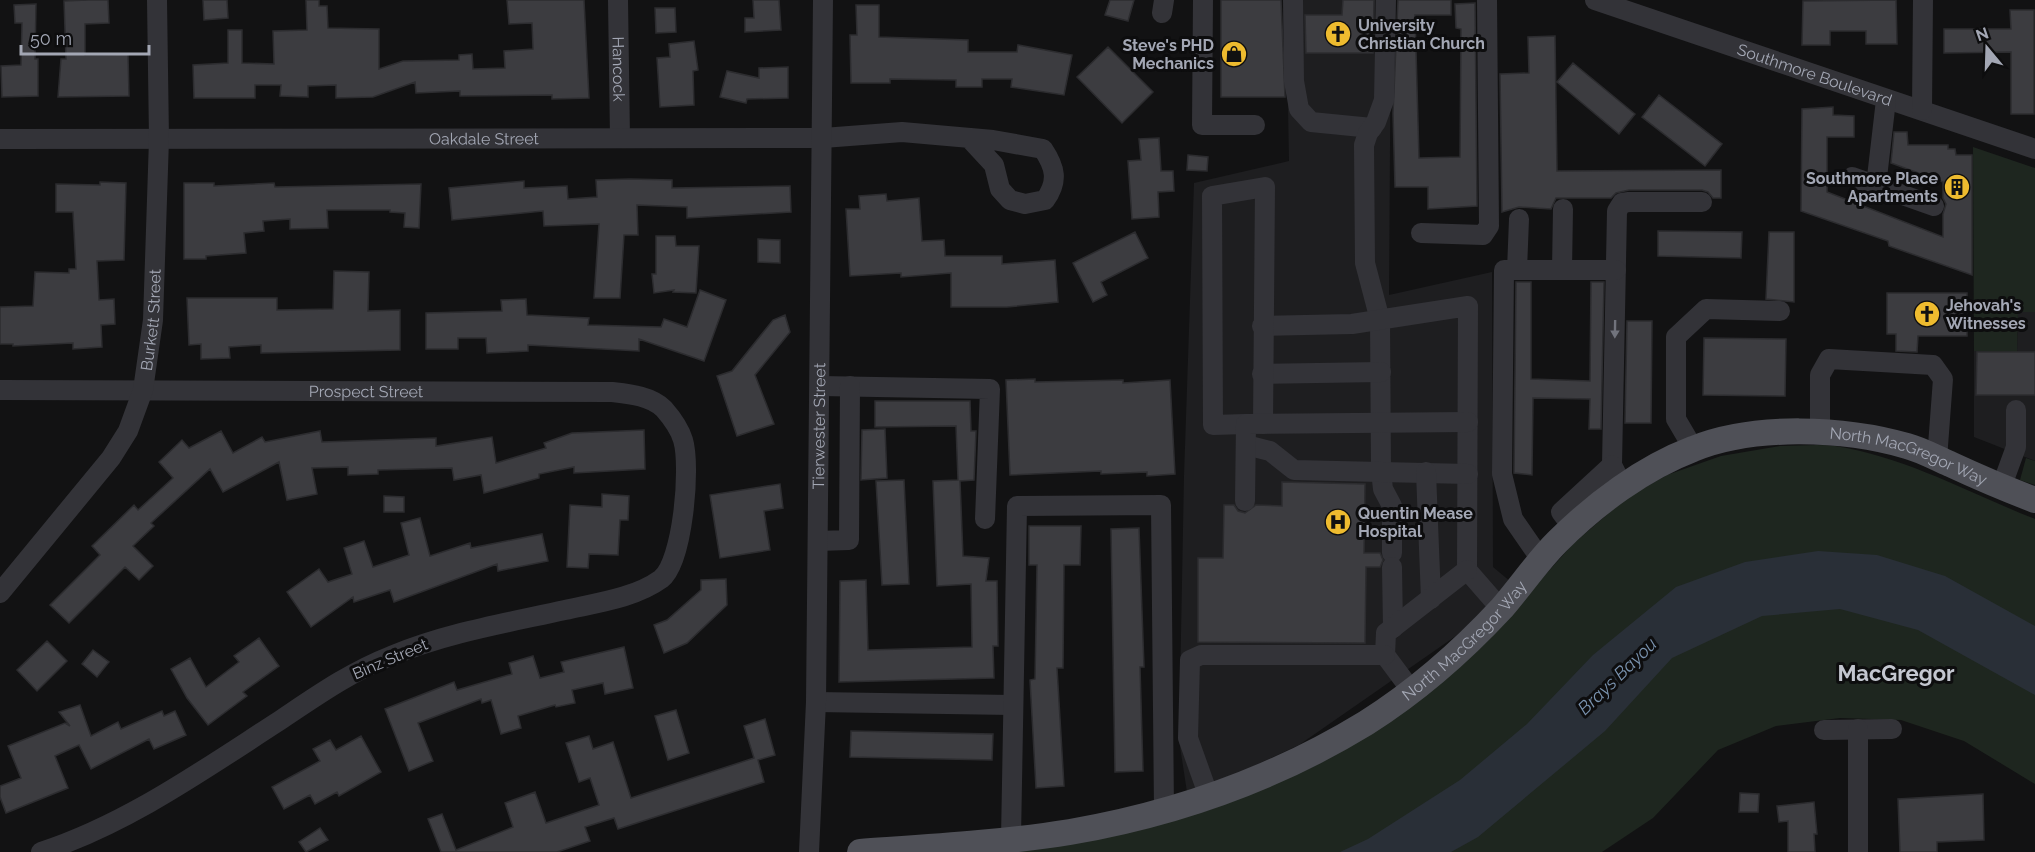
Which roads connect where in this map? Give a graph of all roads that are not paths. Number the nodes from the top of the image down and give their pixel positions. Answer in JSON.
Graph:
{"nodes":[{"id":1,"x":157,"y":0,"type":"edge"},
{"id":2,"x":618,"y":0,"type":"edge"},
{"id":3,"x":823,"y":0,"type":"edge"},
{"id":4,"x":1203,"y":0,"type":"edge"},
{"id":5,"x":1293,"y":0,"type":"edge"},
{"id":6,"x":1386,"y":0,"type":"edge"},
{"id":7,"x":1487,"y":0,"type":"edge"},
{"id":8,"x":1595,"y":0,"type":"edge"},
{"id":9,"x":1923,"y":0,"type":"edge"},
{"id":10,"x":1886,"y":100,"type":"junction"},
{"id":11,"x":1922,"y":110,"type":"junction"},
{"id":12,"x":1255,"y":125,"type":"dead end"},
{"id":13,"x":1372,"y":128,"type":"junction"},
{"id":14,"x":620,"y":138,"type":"junction"},
{"id":15,"x":823,"y":138,"type":"junction"},
{"id":16,"x":969,"y":138,"type":"dead end"},
{"id":17,"x":0,"y":139,"type":"edge"},
{"id":18,"x":159,"y":139,"type":"junction"},
{"id":19,"x":2035,"y":149,"type":"edge"},
{"id":20,"x":1852,"y":177,"type":"dead end"},
{"id":21,"x":1876,"y":186,"type":"junction"},
{"id":22,"x":1702,"y":202,"type":"dead end"},
{"id":23,"x":1934,"y":206,"type":"dead end"},
{"id":24,"x":1563,"y":209,"type":"dead end"},
{"id":25,"x":1519,"y":219,"type":"dead end"},
{"id":26,"x":1421,"y":233,"type":"dead end"},
{"id":27,"x":1517,"y":270,"type":"junction"},
{"id":28,"x":1562,"y":270,"type":"junction"},
{"id":29,"x":1616,"y":270,"type":"junction"},
{"id":30,"x":1780,"y":311,"type":"dead end"},
{"id":31,"x":1380,"y":320,"type":"junction"},
{"id":32,"x":1262,"y":326,"type":"junction"},
{"id":33,"x":1381,"y":372,"type":"junction"},
{"id":34,"x":1262,"y":374,"type":"junction"},
{"id":35,"x":820,"y":386,"type":"junction"},
{"id":36,"x":850,"y":386,"type":"junction"},
{"id":37,"x":0,"y":390,"type":"edge"},
{"id":38,"x":143,"y":390,"type":"junction"},
{"id":39,"x":2016,"y":410,"type":"dead end"},
{"id":40,"x":1468,"y":422,"type":"junction"},
{"id":41,"x":1254,"y":424,"type":"junction"},
{"id":42,"x":1381,"y":424,"type":"junction"},
{"id":43,"x":1820,"y":432,"type":"junction"},
{"id":44,"x":1246,"y":445,"type":"junction"},
{"id":45,"x":1694,"y":448,"type":"junction"},
{"id":46,"x":1937,"y":459,"type":"junction"},
{"id":47,"x":1612,"y":465,"type":"junction"},
{"id":48,"x":686,"y":466,"type":"joint"},
{"id":49,"x":1381,"y":471,"type":"junction"},
{"id":50,"x":1426,"y":472,"type":"junction"},
{"id":51,"x":1468,"y":474,"type":"junction"},
{"id":52,"x":1623,"y":488,"type":"junction"},
{"id":53,"x":2001,"y":488,"type":"junction"},
{"id":54,"x":2035,"y":500,"type":"edge"},
{"id":55,"x":1245,"y":501,"type":"dead end"},
{"id":56,"x":985,"y":519,"type":"dead end"},
{"id":57,"x":1573,"y":528,"type":"junction"},
{"id":58,"x":818,"y":541,"type":"junction"},
{"id":59,"x":1542,"y":561,"type":"junction"},
{"id":60,"x":1467,"y":570,"type":"junction"},
{"id":61,"x":0,"y":593,"type":"edge"},
{"id":62,"x":1431,"y":599,"type":"junction"},
{"id":63,"x":1501,"y":609,"type":"junction"},
{"id":64,"x":1393,"y":628,"type":"junction"},
{"id":65,"x":1385,"y":655,"type":"junction"},
{"id":66,"x":1411,"y":690,"type":"junction"},
{"id":67,"x":816,"y":702,"type":"junction"},
{"id":68,"x":1012,"y":705,"type":"junction"},
{"id":69,"x":1858,"y":729,"type":"junction"},
{"id":70,"x":1892,"y":729,"type":"dead end"},
{"id":71,"x":1824,"y":730,"type":"dead end"},
{"id":72,"x":1209,"y":797,"type":"junction"},
{"id":73,"x":1164,"y":811,"type":"junction"},
{"id":74,"x":1011,"y":838,"type":"junction"},
{"id":75,"x":41,"y":852,"type":"edge"},
{"id":76,"x":809,"y":852,"type":"edge"},
{"id":77,"x":860,"y":852,"type":"edge"},
{"id":78,"x":1858,"y":852,"type":"edge"}],
"edges":[{"from":1,"to":18,"type":"street","name":"Burkett Street"},
{"from":2,"to":14,"type":"street","name":"Hancock"},
{"from":3,"to":15,"type":"street","name":"Tierwester Street"},
{"from":4,"to":12,"type":"street"},
{"from":5,"to":13,"type":"street"},
{"from":6,"to":13,"type":"street"},
{"from":7,"to":26,"type":"street"},
{"from":8,"to":10,"type":"street","name":"Southmore Boulevard"},
{"from":9,"to":11,"type":"street"},
{"from":10,"to":11,"type":"street","name":"Southmore Boulevard"},
{"from":10,"to":21,"type":"street"},
{"from":11,"to":19,"type":"street","name":"Southmore Boulevard"},
{"from":13,"to":31,"type":"street"},
{"from":14,"to":15,"type":"street","name":"Oakdale Street"},
{"from":14,"to":18,"type":"street","name":"Oakdale Street"},
{"from":15,"to":16,"type":"street","name":"Oakdale Street"},
{"from":15,"to":35,"type":"street","name":"Tierwester Street"},
{"from":17,"to":18,"type":"street","name":"Oakdale Street"},
{"from":18,"to":38,"type":"street","name":"Burkett Street"},
{"from":20,"to":21,"type":"street"},
{"from":21,"to":23,"type":"street"},
{"from":22,"to":29,"type":"street"},
{"from":24,"to":28,"type":"street"},
{"from":25,"to":27,"type":"street"},
{"from":27,"to":28,"type":"street"},
{"from":27,"to":59,"type":"street"},
{"from":28,"to":29,"type":"street"},
{"from":29,"to":47,"type":"street","one_way":true},
{"from":30,"to":45,"type":"street"},
{"from":31,"to":32,"type":"street"},
{"from":31,"to":33,"type":"street"},
{"from":31,"to":40,"type":"street"},
{"from":32,"to":34,"type":"street"},
{"from":32,"to":41,"type":"street"},
{"from":33,"to":34,"type":"street"},
{"from":33,"to":42,"type":"street"},
{"from":34,"to":41,"type":"street"},
{"from":35,"to":36,"type":"street"},
{"from":35,"to":58,"type":"street","name":"Tierwester Street"},
{"from":36,"to":56,"type":"street"},
{"from":36,"to":58,"type":"street"},
{"from":37,"to":38,"type":"street","name":"Prospect Street"},
{"from":38,"to":48,"type":"street","name":"Prospect Street"},
{"from":38,"to":61,"type":"street","name":"Burkett Street"},
{"from":39,"to":53,"type":"street"},
{"from":40,"to":42,"type":"street"},
{"from":40,"to":51,"type":"street"},
{"from":41,"to":42,"type":"street"},
{"from":41,"to":44,"type":"street"},
{"from":42,"to":49,"type":"street"},
{"from":43,"to":45,"type":"main road","name":"North MacGregor Way"},
{"from":43,"to":46,"type":"main road","name":"North MacGregor Way"},
{"from":43,"to":46,"type":"street"},
{"from":44,"to":49,"type":"street"},
{"from":44,"to":55,"type":"street"},
{"from":45,"to":52,"type":"main road","name":"North MacGregor Way"},
{"from":46,"to":53,"type":"main road","name":"North MacGregor Way"},
{"from":47,"to":52,"type":"street"},
{"from":47,"to":57,"type":"street"},
{"from":48,"to":75,"type":"street","name":"Binz Street"},
{"from":49,"to":50,"type":"street"},
{"from":49,"to":64,"type":"street"},
{"from":50,"to":51,"type":"street"},
{"from":50,"to":62,"type":"street"},
{"from":51,"to":60,"type":"street"},
{"from":52,"to":57,"type":"main road","name":"North MacGregor Way"},
{"from":53,"to":54,"type":"main road","name":"North MacGregor Way"},
{"from":57,"to":59,"type":"main road","name":"North MacGregor Way"},
{"from":58,"to":67,"type":"street","name":"Tierwester Street"},
{"from":59,"to":63,"type":"main road","name":"North MacGregor Way"},
{"from":60,"to":62,"type":"street"},
{"from":60,"to":63,"type":"street"},
{"from":62,"to":64,"type":"street"},
{"from":63,"to":66,"type":"main road","name":"North MacGregor Way"},
{"from":64,"to":65,"type":"street"},
{"from":65,"to":66,"type":"street"},
{"from":65,"to":72,"type":"street"},
{"from":66,"to":72,"type":"main road","name":"North MacGregor Way"},
{"from":67,"to":68,"type":"street"},
{"from":67,"to":76,"type":"street","name":"Tierwester Street"},
{"from":68,"to":73,"type":"street"},
{"from":68,"to":74,"type":"street"},
{"from":69,"to":70,"type":"street"},
{"from":69,"to":71,"type":"street"},
{"from":69,"to":78,"type":"street"},
{"from":72,"to":73,"type":"main road","name":"North MacGregor Way"},
{"from":73,"to":74,"type":"main road","name":"North MacGregor Way"},
{"from":74,"to":77,"type":"main road","name":"North MacGregor Way"}]}
